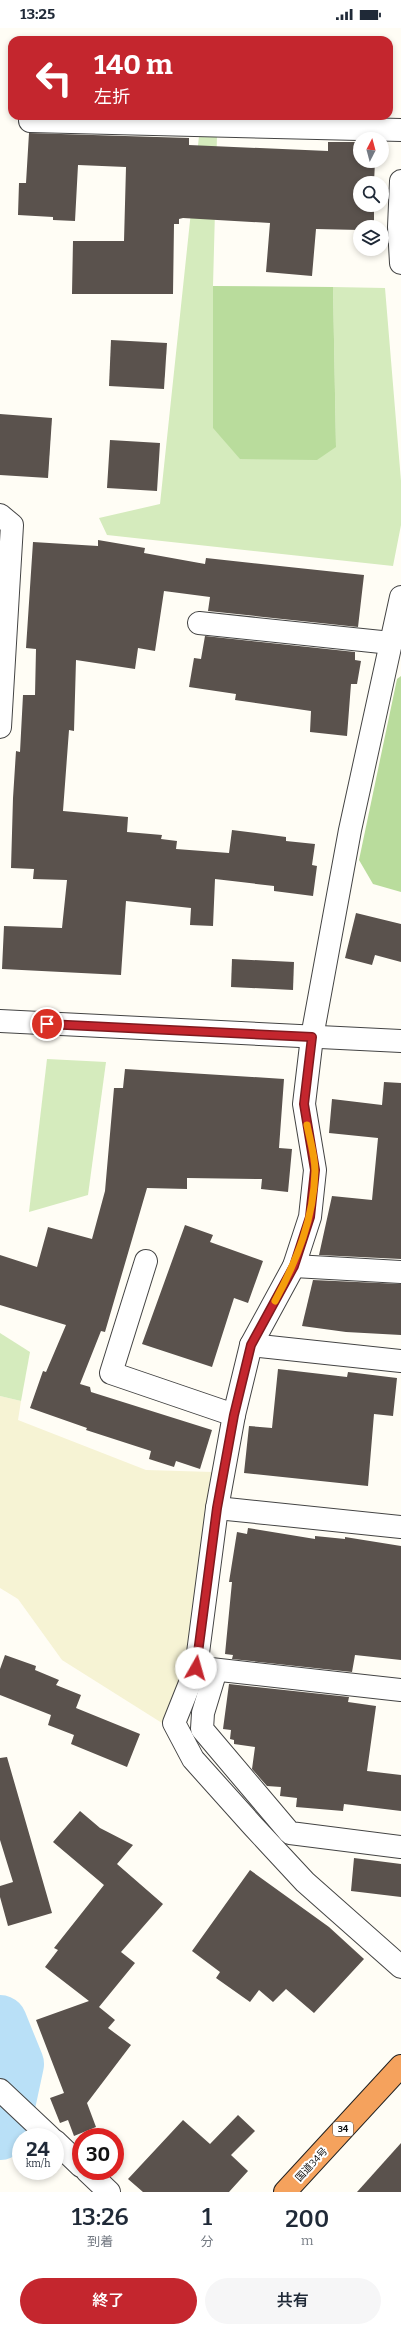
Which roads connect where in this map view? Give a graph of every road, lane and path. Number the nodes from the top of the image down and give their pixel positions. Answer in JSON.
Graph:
{"nodes":[{"id":1,"x":30,"y":121,"type":"dead end"},
{"id":2,"x":401,"y":130,"type":"edge"},
{"id":3,"x":401,"y":181,"type":"edge"},
{"id":4,"x":400,"y":227,"type":"edge"},
{"id":5,"x":401,"y":264,"type":"edge"},
{"id":6,"x":0,"y":514,"type":"edge"},
{"id":7,"x":401,"y":597,"type":"edge"},
{"id":8,"x":199,"y":623,"type":"dead end"},
{"id":9,"x":391,"y":643,"type":"junction"},
{"id":10,"x":0,"y":727,"type":"edge"},
{"id":11,"x":0,"y":1021,"type":"edge"},
{"id":12,"x":312,"y":1037,"type":"junction"},
{"id":13,"x":401,"y":1041,"type":"edge"},
{"id":14,"x":146,"y":1261,"type":"dead end"},
{"id":15,"x":294,"y":1266,"type":"junction"},
{"id":16,"x":401,"y":1272,"type":"edge"},
{"id":17,"x":251,"y":1345,"type":"junction"},
{"id":18,"x":401,"y":1361,"type":"edge"},
{"id":19,"x":234,"y":1415,"type":"junction"},
{"id":20,"x":217,"y":1508,"type":"junction"},
{"id":21,"x":401,"y":1527,"type":"edge"},
{"id":22,"x":206,"y":1669,"type":"junction"},
{"id":23,"x":401,"y":1690,"type":"edge"},
{"id":24,"x":401,"y":1847,"type":"edge"},
{"id":25,"x":401,"y":1968,"type":"edge"},
{"id":26,"x":401,"y":2066,"type":"edge"},
{"id":27,"x":0,"y":2090,"type":"edge"},
{"id":28,"x":40,"y":2128,"type":"edge"},
{"id":29,"x":64,"y":2150,"type":"edge"},
{"id":30,"x":72,"y":2157,"type":"edge"},
{"id":31,"x":96,"y":2180,"type":"edge"},
{"id":32,"x":109,"y":2192,"type":"edge"},
{"id":33,"x":285,"y":2192,"type":"edge"}],
"edges":[{"from":1,"to":2,"type":"street"},
{"from":3,"to":4,"type":"street"},
{"from":4,"to":5,"type":"street"},
{"from":6,"to":10,"type":"street"},
{"from":7,"to":9,"type":"street"},
{"from":8,"to":9,"type":"street"},
{"from":9,"to":12,"type":"street"},
{"from":11,"to":12,"type":"street"},
{"from":12,"to":13,"type":"street"},
{"from":12,"to":15,"type":"street"},
{"from":14,"to":19,"type":"street"},
{"from":15,"to":16,"type":"street"},
{"from":15,"to":17,"type":"street"},
{"from":17,"to":18,"type":"street"},
{"from":17,"to":19,"type":"street"},
{"from":19,"to":20,"type":"street"},
{"from":20,"to":21,"type":"street"},
{"from":20,"to":22,"type":"street"},
{"from":22,"to":23,"type":"street"},
{"from":22,"to":24,"type":"street"},
{"from":22,"to":25,"type":"street"},
{"from":26,"to":33,"type":"highway","name":"国道34号","number":"34"},
{"from":27,"to":28,"type":"street"},
{"from":29,"to":30,"type":"street"},
{"from":31,"to":32,"type":"street"}]}
